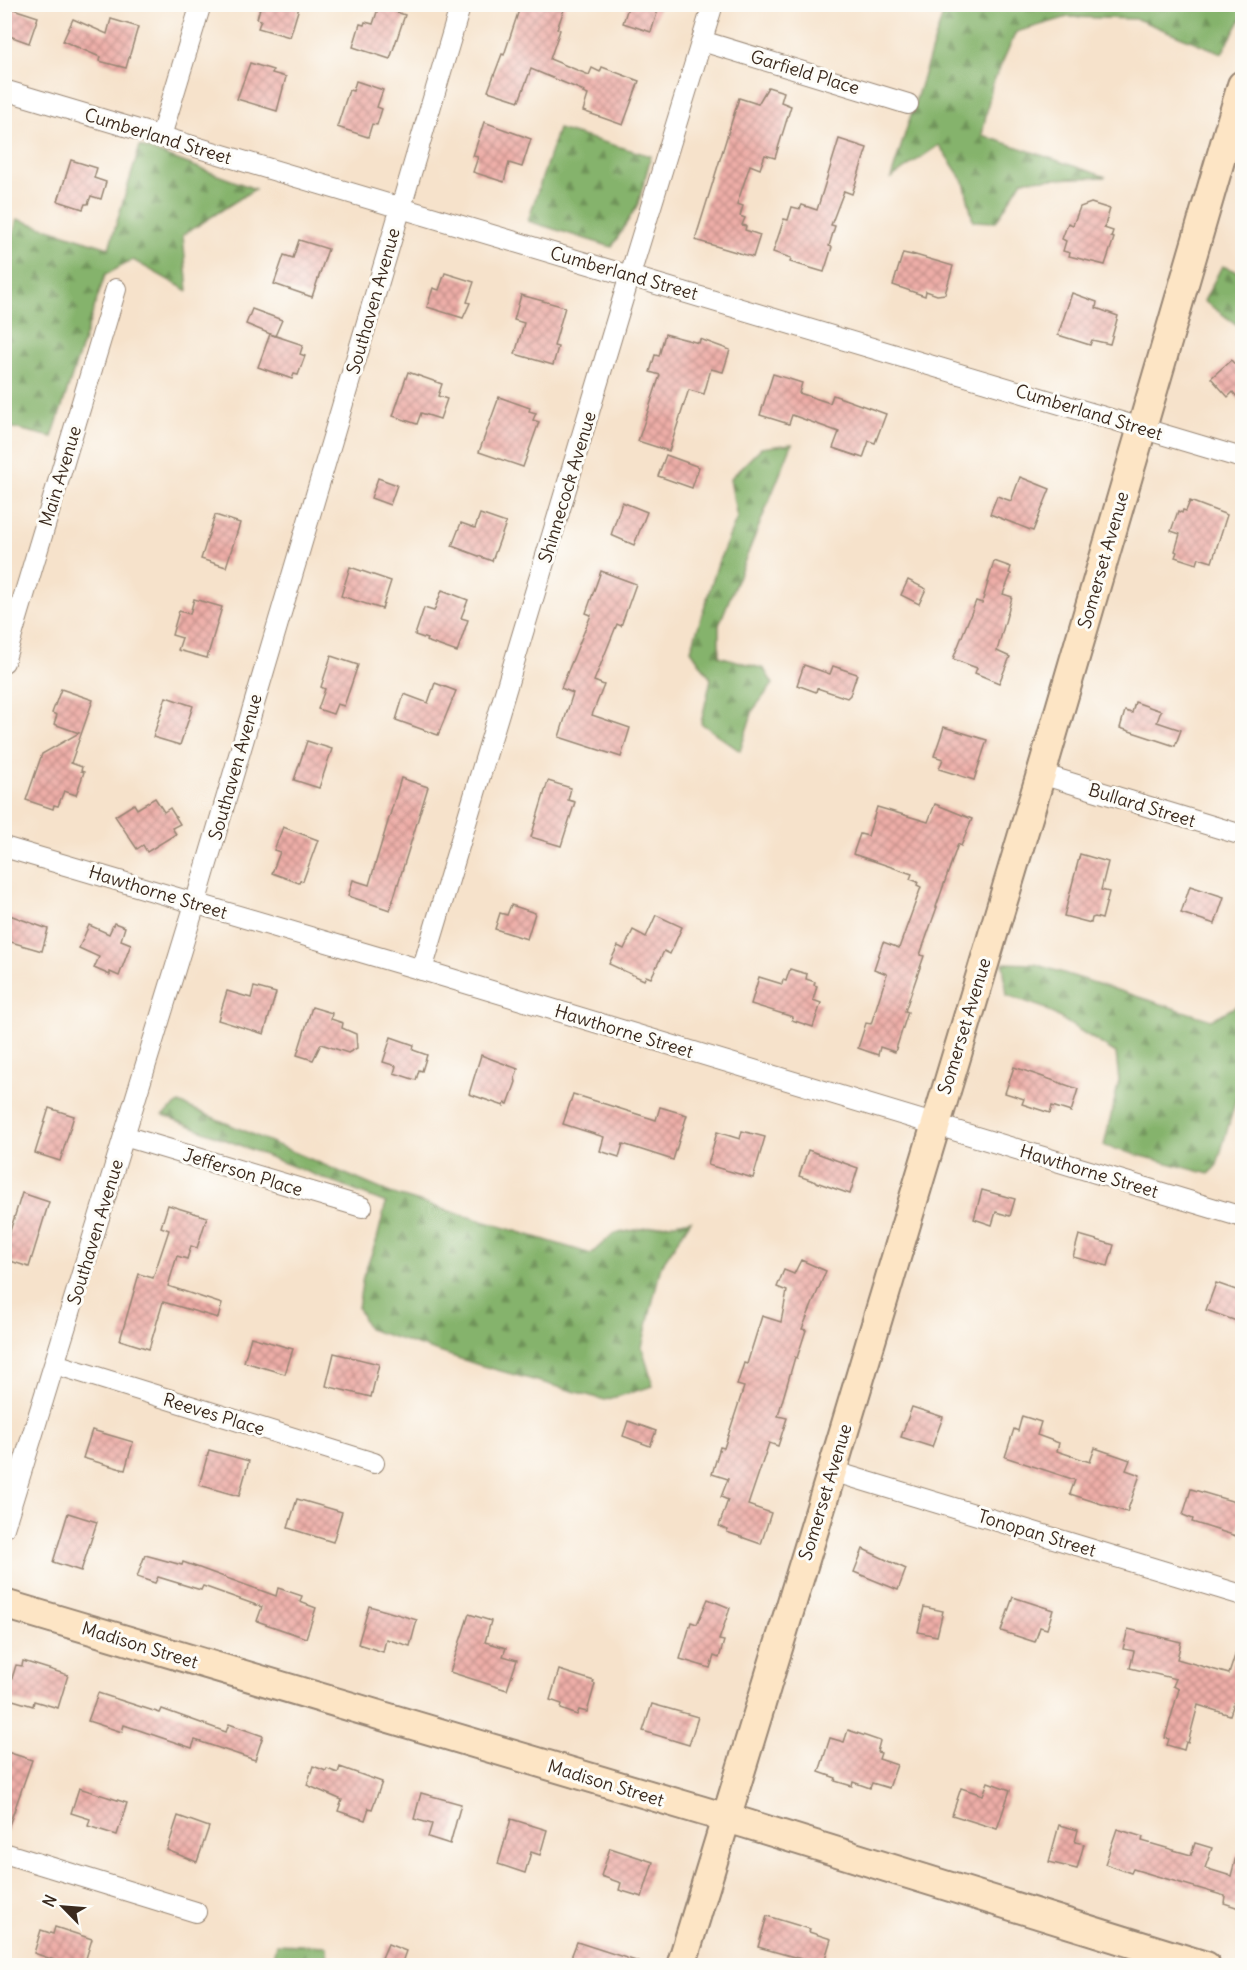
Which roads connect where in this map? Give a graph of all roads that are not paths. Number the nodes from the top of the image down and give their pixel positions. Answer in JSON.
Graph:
{"nodes":[{"id":1,"x":201,"y":4,"type":"edge"},
{"id":2,"x":461,"y":4,"type":"edge"},
{"id":3,"x":713,"y":4,"type":"edge"},
{"id":4,"x":702,"y":41,"type":"junction"},
{"id":5,"x":1242,"y":85,"type":"edge"},
{"id":6,"x":4,"y":90,"type":"edge"},
{"id":7,"x":908,"y":104,"type":"dead end"},
{"id":8,"x":161,"y":136,"type":"junction"},
{"id":9,"x":400,"y":208,"type":"junction"},
{"id":10,"x":630,"y":275,"type":"junction"},
{"id":11,"x":116,"y":289,"type":"dead end"},
{"id":12,"x":1141,"y":428,"type":"junction"},
{"id":13,"x":1242,"y":458,"type":"edge"},
{"id":14,"x":4,"y":662,"type":"edge"},
{"id":15,"x":1041,"y":774,"type":"junction"},
{"id":16,"x":1242,"y":835,"type":"edge"},
{"id":17,"x":4,"y":847,"type":"edge"},
{"id":18,"x":195,"y":904,"type":"junction"},
{"id":19,"x":422,"y":970,"type":"junction"},
{"id":20,"x":934,"y":1125,"type":"junction"},
{"id":21,"x":124,"y":1136,"type":"junction"},
{"id":22,"x":362,"y":1207,"type":"dead end"},
{"id":23,"x":1242,"y":1217,"type":"edge"},
{"id":24,"x":55,"y":1364,"type":"junction"},
{"id":25,"x":374,"y":1463,"type":"dead end"},
{"id":26,"x":832,"y":1471,"type":"junction"},
{"id":27,"x":4,"y":1528,"type":"edge"},
{"id":28,"x":1242,"y":1595,"type":"edge"},
{"id":29,"x":4,"y":1604,"type":"edge"},
{"id":30,"x":725,"y":1818,"type":"junction"},
{"id":31,"x":4,"y":1854,"type":"edge"},
{"id":32,"x":196,"y":1912,"type":"dead end"},
{"id":33,"x":681,"y":1965,"type":"edge"},
{"id":34,"x":1206,"y":1965,"type":"edge"}],
"edges":[{"from":1,"to":8,"type":"street"},
{"from":2,"to":9,"type":"street","name":"Southaven Avenue"},
{"from":3,"to":4,"type":"street","name":"Shinnecock Avenue"},
{"from":4,"to":7,"type":"street","name":"Garfield Place"},
{"from":4,"to":10,"type":"street","name":"Shinnecock Avenue"},
{"from":5,"to":12,"type":"street","name":"Somerset Avenue"},
{"from":6,"to":8,"type":"street","name":"Cumberland Street"},
{"from":8,"to":9,"type":"street","name":"Cumberland Street"},
{"from":9,"to":10,"type":"street","name":"Cumberland Street"},
{"from":9,"to":18,"type":"street","name":"Southaven Avenue"},
{"from":10,"to":12,"type":"street","name":"Cumberland Street"},
{"from":10,"to":19,"type":"street","name":"Shinnecock Avenue"},
{"from":11,"to":14,"type":"street","name":"Main Avenue"},
{"from":12,"to":13,"type":"street","name":"Cumberland Street"},
{"from":12,"to":15,"type":"street","name":"Somerset Avenue"},
{"from":15,"to":16,"type":"street","name":"Bullard Street"},
{"from":15,"to":20,"type":"street","name":"Somerset Avenue"},
{"from":17,"to":18,"type":"street","name":"Hawthorne Street"},
{"from":18,"to":19,"type":"street","name":"Hawthorne Street"},
{"from":18,"to":21,"type":"street","name":"Southaven Avenue"},
{"from":19,"to":20,"type":"street","name":"Hawthorne Street"},
{"from":20,"to":23,"type":"street","name":"Hawthorne Street"},
{"from":20,"to":26,"type":"street","name":"Somerset Avenue"},
{"from":21,"to":22,"type":"street","name":"Jefferson Place"},
{"from":21,"to":24,"type":"street","name":"Southaven Avenue"},
{"from":24,"to":25,"type":"street","name":"Reeves Place"},
{"from":24,"to":27,"type":"street","name":"Southaven Avenue"},
{"from":26,"to":28,"type":"street","name":"Tonopan Street"},
{"from":26,"to":30,"type":"street","name":"Somerset Avenue"},
{"from":29,"to":30,"type":"street","name":"Madison Street"},
{"from":30,"to":33,"type":"street","name":"Somerset Avenue"},
{"from":30,"to":34,"type":"street","name":"Madison Street"},
{"from":31,"to":32,"type":"street"}]}
